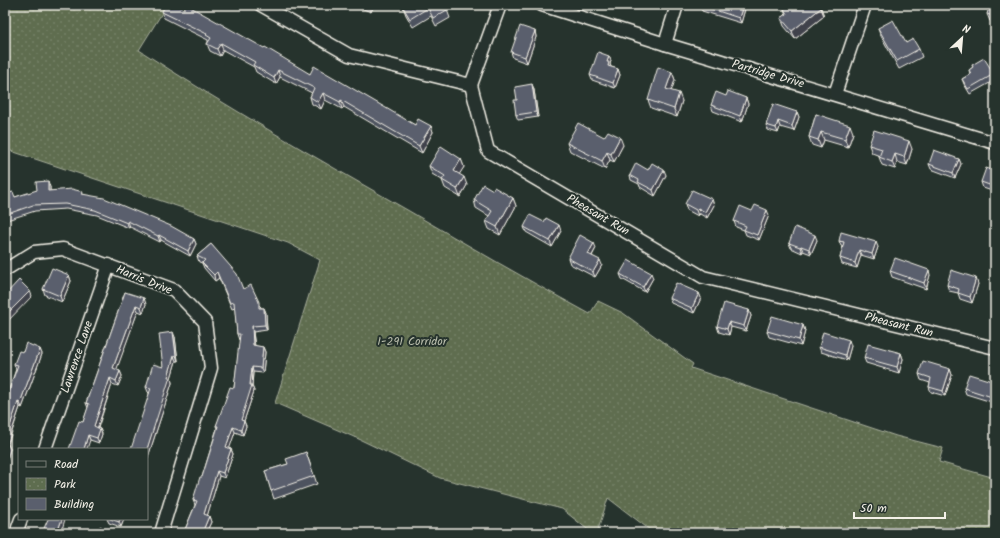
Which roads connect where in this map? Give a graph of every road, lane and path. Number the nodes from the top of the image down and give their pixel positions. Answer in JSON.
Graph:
{"nodes":[{"id":1,"x":261,"y":5,"type":"edge"},
{"id":2,"x":500,"y":5,"type":"edge"},
{"id":3,"x":542,"y":5,"type":"edge"},
{"id":4,"x":677,"y":5,"type":"edge"},
{"id":5,"x":865,"y":5,"type":"edge"},
{"id":6,"x":665,"y":44,"type":"junction"},
{"id":7,"x":471,"y":85,"type":"junction"},
{"id":8,"x":835,"y":94,"type":"junction"},
{"id":9,"x":995,"y":143,"type":"edge"},
{"id":10,"x":109,"y":265,"type":"junction"},
{"id":11,"x":5,"y":270,"type":"edge"},
{"id":12,"x":995,"y":348,"type":"edge"},
{"id":13,"x":45,"y":448,"type":"edge"},
{"id":14,"x":21,"y":520,"type":"edge"},
{"id":15,"x":16,"y":533,"type":"edge"},
{"id":16,"x":161,"y":533,"type":"edge"}],
"edges":[{"from":1,"to":7,"type":"street"},
{"from":2,"to":7,"type":"street"},
{"from":3,"to":6,"type":"street","name":"Partridge Drive"},
{"from":4,"to":6,"type":"street"},
{"from":5,"to":8,"type":"street"},
{"from":6,"to":8,"type":"street","name":"Partridge Drive"},
{"from":7,"to":12,"type":"street","name":"Pheasant Run"},
{"from":8,"to":9,"type":"street","name":"Partridge Drive"},
{"from":10,"to":11,"type":"street","name":"Harris Drive"},
{"from":10,"to":13,"type":"street","name":"Lawrence Lane"},
{"from":10,"to":16,"type":"street","name":"Harris Drive"},
{"from":14,"to":15,"type":"street"}]}
